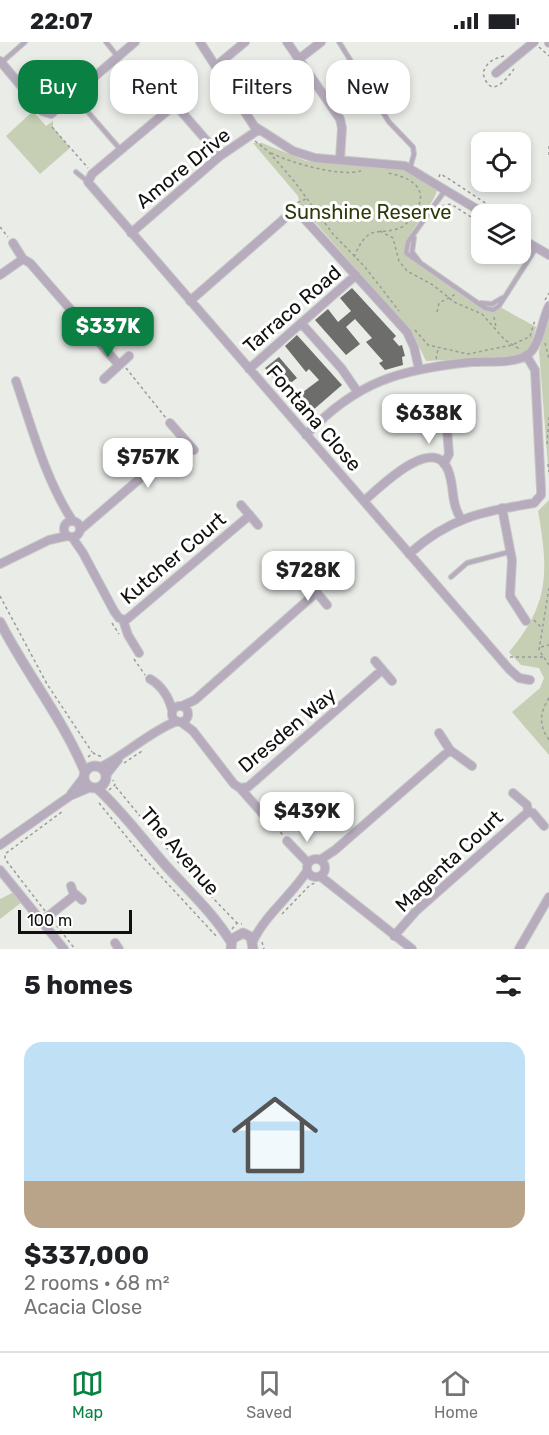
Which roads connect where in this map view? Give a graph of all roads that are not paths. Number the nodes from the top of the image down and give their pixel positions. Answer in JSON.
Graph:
{"nodes":[{"id":1,"x":26,"y":42,"type":"edge"},
{"id":2,"x":106,"y":42,"type":"edge"},
{"id":3,"x":135,"y":42,"type":"edge"},
{"id":4,"x":200,"y":42,"type":"edge"},
{"id":5,"x":245,"y":42,"type":"edge"},
{"id":6,"x":287,"y":42,"type":"edge"},
{"id":7,"x":321,"y":42,"type":"edge"},
{"id":8,"x":339,"y":42,"type":"edge"},
{"id":9,"x":534,"y":42,"type":"edge"},
{"id":10,"x":118,"y":57,"type":"junction"},
{"id":11,"x":299,"y":59,"type":"junction"},
{"id":12,"x":212,"y":60,"type":"edge"},
{"id":13,"x":223,"y":60,"type":"edge"},
{"id":14,"x":1,"y":62,"type":"edge"},
{"id":15,"x":98,"y":74,"type":"edge"},
{"id":16,"x":496,"y":74,"type":"dead end"},
{"id":17,"x":18,"y":82,"type":"edge"},
{"id":18,"x":90,"y":114,"type":"edge"},
{"id":19,"x":248,"y":114,"type":"edge"},
{"id":20,"x":258,"y":130,"type":"junction"},
{"id":21,"x":120,"y":149,"type":"junction"},
{"id":22,"x":220,"y":156,"type":"junction"},
{"id":23,"x":340,"y":159,"type":"junction"},
{"id":24,"x":410,"y":168,"type":"junction"},
{"id":25,"x":76,"y":172,"type":"dead end"},
{"id":26,"x":90,"y":177,"type":"junction"},
{"id":27,"x":446,"y":189,"type":"junction"},
{"id":28,"x":471,"y":205,"type":"edge"},
{"id":29,"x":131,"y":232,"type":"junction"},
{"id":30,"x":13,"y":243,"type":"road end"},
{"id":31,"x":531,"y":245,"type":"edge"},
{"id":32,"x":536,"y":248,"type":"junction"},
{"id":33,"x":549,"y":255,"type":"edge"},
{"id":34,"x":23,"y":259,"type":"junction"},
{"id":35,"x":0,"y":275,"type":"edge"},
{"id":36,"x":356,"y":275,"type":"junction"},
{"id":37,"x":190,"y":301,"type":"junction"},
{"id":38,"x":549,"y":306,"type":"edge"},
{"id":39,"x":301,"y":323,"type":"junction"},
{"id":40,"x":129,"y":356,"type":"dead end"},
{"id":41,"x":528,"y":359,"type":"junction"},
{"id":42,"x":120,"y":364,"type":"junction"},
{"id":43,"x":249,"y":369,"type":"junction"},
{"id":44,"x":419,"y":369,"type":"junction"},
{"id":45,"x":104,"y":379,"type":"dead end"},
{"id":46,"x":16,"y":381,"type":"dead end"},
{"id":47,"x":357,"y":391,"type":"junction"},
{"id":48,"x":170,"y":423,"type":"road end"},
{"id":49,"x":447,"y":430,"type":"dead end"},
{"id":50,"x":306,"y":435,"type":"junction"},
{"id":51,"x":185,"y":440,"type":"junction"},
{"id":52,"x":194,"y":450,"type":"dead end"},
{"id":53,"x":444,"y":464,"type":"junction"},
{"id":54,"x":364,"y":501,"type":"junction"},
{"id":55,"x":241,"y":505,"type":"dead end"},
{"id":56,"x":502,"y":508,"type":"junction"},
{"id":57,"x":250,"y":515,"type":"junction"},
{"id":58,"x":461,"y":519,"type":"junction"},
{"id":59,"x":258,"y":525,"type":"dead end"},
{"id":60,"x":72,"y":529,"type":"junction"},
{"id":61,"x":510,"y":552,"type":"junction"},
{"id":62,"x":409,"y":554,"type":"junction"},
{"id":63,"x":0,"y":564,"type":"edge"},
{"id":64,"x":451,"y":577,"type":"dead end"},
{"id":65,"x":308,"y":582,"type":"dead end"},
{"id":66,"x":316,"y":592,"type":"junction"},
{"id":67,"x":327,"y":605,"type":"dead end"},
{"id":68,"x":123,"y":620,"type":"junction"},
{"id":69,"x":526,"y":621,"type":"dead end"},
{"id":70,"x":0,"y":622,"type":"edge"},
{"id":71,"x":139,"y":653,"type":"dead end"},
{"id":72,"x":375,"y":661,"type":"dead end"},
{"id":73,"x":382,"y":670,"type":"junction"},
{"id":74,"x":149,"y":679,"type":"road end"},
{"id":75,"x":530,"y":680,"type":"dead end"},
{"id":76,"x":392,"y":681,"type":"dead end"},
{"id":77,"x":180,"y":714,"type":"junction"},
{"id":78,"x":439,"y":733,"type":"dead end"},
{"id":79,"x":450,"y":750,"type":"junction"},
{"id":80,"x":472,"y":766,"type":"dead end"},
{"id":81,"x":99,"y":774,"type":"junction"},
{"id":82,"x":240,"y":788,"type":"junction"},
{"id":83,"x":513,"y":794,"type":"dead end"},
{"id":84,"x":70,"y":796,"type":"junction"},
{"id":85,"x":528,"y":812,"type":"junction"},
{"id":86,"x":270,"y":822,"type":"road end"},
{"id":87,"x":544,"y":826,"type":"dead end"},
{"id":88,"x":18,"y":834,"type":"junction"},
{"id":89,"x":287,"y":841,"type":"road end"},
{"id":90,"x":0,"y":845,"type":"edge"},
{"id":91,"x":0,"y":851,"type":"edge"},
{"id":92,"x":0,"y":863,"type":"edge"},
{"id":93,"x":0,"y":870,"type":"edge"},
{"id":94,"x":317,"y":870,"type":"junction"},
{"id":95,"x":9,"y":878,"type":"junction"},
{"id":96,"x":549,"y":897,"type":"edge"},
{"id":97,"x":82,"y":900,"type":"dead end"},
{"id":98,"x":45,"y":918,"type":"junction"},
{"id":99,"x":219,"y":922,"type":"junction"},
{"id":100,"x":263,"y":922,"type":"junction"},
{"id":101,"x":242,"y":934,"type":"junction"},
{"id":102,"x":394,"y":936,"type":"junction"},
{"id":103,"x":231,"y":946,"type":"edge"},
{"id":104,"x":254,"y":947,"type":"edge"},
{"id":105,"x":64,"y":949,"type":"edge"},
{"id":106,"x":412,"y":949,"type":"edge"},
{"id":107,"x":519,"y":949,"type":"edge"}],
"edges":[{"from":1,"to":14,"type":"lane"},
{"from":2,"to":10,"type":"lane"},
{"from":3,"to":10,"type":"street"},
{"from":4,"to":12,"type":"street"},
{"from":5,"to":13,"type":"street"},
{"from":6,"to":11,"type":"street"},
{"from":7,"to":11,"type":"street"},
{"from":8,"to":24,"type":"lane"},
{"from":9,"to":16,"type":"street"},
{"from":10,"to":15,"type":"street"},
{"from":11,"to":23,"type":"street"},
{"from":14,"to":17,"type":"street"},
{"from":18,"to":21,"type":"lane"},
{"from":19,"to":20,"type":"street"},
{"from":20,"to":22,"type":"street","name":"Amore Drive"},
{"from":20,"to":23,"type":"street"},
{"from":21,"to":22,"type":"street"},
{"from":21,"to":26,"type":"street"},
{"from":22,"to":29,"type":"street","name":"Amore Drive"},
{"from":23,"to":24,"type":"street"},
{"from":24,"to":27,"type":"street"},
{"from":25,"to":26,"type":"lane","name":"Fontana Close"},
{"from":26,"to":29,"type":"street","name":"Fontana Close"},
{"from":27,"to":28,"type":"street"},
{"from":27,"to":32,"type":"lane"},
{"from":29,"to":37,"type":"street","name":"Fontana Close"},
{"from":30,"to":34,"type":"street"},
{"from":31,"to":32,"type":"street"},
{"from":32,"to":33,"type":"street"},
{"from":34,"to":35,"type":"street"},
{"from":34,"to":42,"type":"street"},
{"from":36,"to":37,"type":"street"},
{"from":36,"to":39,"type":"street","name":"Tarraco Road"},
{"from":36,"to":44,"type":"street"},
{"from":37,"to":43,"type":"street","name":"Fontana Close"},
{"from":38,"to":41,"type":"street"},
{"from":39,"to":43,"type":"street","name":"Tarraco Road"},
{"from":39,"to":47,"type":"street"},
{"from":40,"to":42,"type":"street"},
{"from":41,"to":44,"type":"street"},
{"from":41,"to":56,"type":"street"},
{"from":42,"to":45,"type":"street"},
{"from":43,"to":50,"type":"street","name":"Fontana Close"},
{"from":44,"to":47,"type":"street"},
{"from":46,"to":60,"type":"street","name":"Kutcher Court"},
{"from":47,"to":50,"type":"street"},
{"from":48,"to":51,"type":"street"},
{"from":49,"to":53,"type":"street"},
{"from":50,"to":54,"type":"street","name":"Fontana Close"},
{"from":51,"to":52,"type":"street"},
{"from":51,"to":60,"type":"street"},
{"from":53,"to":54,"type":"street"},
{"from":53,"to":58,"type":"street"},
{"from":54,"to":62,"type":"street","name":"Fontana Close"},
{"from":55,"to":57,"type":"street","name":"Kutcher Court"},
{"from":56,"to":58,"type":"street"},
{"from":56,"to":61,"type":"street"},
{"from":57,"to":59,"type":"street","name":"Kutcher Court"},
{"from":57,"to":68,"type":"street","name":"Kutcher Court"},
{"from":58,"to":62,"type":"street"},
{"from":60,"to":63,"type":"street"},
{"from":60,"to":68,"type":"street","name":"Kutcher Court"},
{"from":61,"to":64,"type":"lane"},
{"from":61,"to":69,"type":"street"},
{"from":62,"to":75,"type":"street","name":"Fontana Close"},
{"from":65,"to":66,"type":"street"},
{"from":66,"to":67,"type":"street"},
{"from":66,"to":77,"type":"street"},
{"from":68,"to":71,"type":"street"},
{"from":70,"to":81,"type":"street","name":"The Avenue"},
{"from":72,"to":73,"type":"street"},
{"from":73,"to":76,"type":"street"},
{"from":73,"to":82,"type":"street","name":"Dresden Way"},
{"from":74,"to":77,"type":"street"},
{"from":77,"to":81,"type":"street"},
{"from":77,"to":82,"type":"street","name":"Dresden Way"},
{"from":78,"to":79,"type":"street"},
{"from":79,"to":80,"type":"street"},
{"from":79,"to":94,"type":"street"},
{"from":81,"to":84,"type":"street"},
{"from":81,"to":84,"type":"street"},
{"from":81,"to":99,"type":"street","name":"The Avenue"},
{"from":82,"to":86,"type":"street"},
{"from":83,"to":85,"type":"street","name":"Magenta Court"},
{"from":84,"to":88,"type":"street"},
{"from":85,"to":87,"type":"street","name":"Magenta Court"},
{"from":85,"to":102,"type":"street","name":"Magenta Court"},
{"from":88,"to":90,"type":"street"},
{"from":88,"to":91,"type":"street"},
{"from":89,"to":94,"type":"street"},
{"from":92,"to":95,"type":"street"},
{"from":93,"to":95,"type":"street"},
{"from":94,"to":100,"type":"street"},
{"from":94,"to":102,"type":"street"},
{"from":95,"to":98,"type":"street"},
{"from":96,"to":107,"type":"street"},
{"from":97,"to":98,"type":"street"},
{"from":98,"to":105,"type":"street"},
{"from":99,"to":101,"type":"street","name":"The Avenue"},
{"from":99,"to":103,"type":"street","name":"The Avenue"},
{"from":100,"to":101,"type":"street"},
{"from":100,"to":104,"type":"street"},
{"from":101,"to":103,"type":"street"},
{"from":101,"to":104,"type":"street","name":"The Avenue"},
{"from":102,"to":106,"type":"street"}]}
